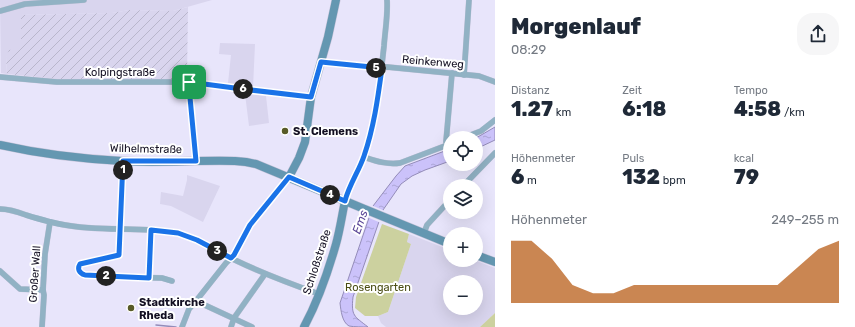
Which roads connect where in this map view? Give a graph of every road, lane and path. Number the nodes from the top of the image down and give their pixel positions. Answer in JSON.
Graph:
{"nodes":[{"id":1,"x":84,"y":0,"type":"edge"},
{"id":2,"x":336,"y":0,"type":"edge"},
{"id":3,"x":387,"y":0,"type":"edge"},
{"id":4,"x":469,"y":0,"type":"edge"},
{"id":5,"x":0,"y":11,"type":"edge"},
{"id":6,"x":321,"y":62,"type":"junction"},
{"id":7,"x":382,"y":68,"type":"junction"},
{"id":8,"x":452,"y":74,"type":"junction"},
{"id":9,"x":464,"y":74,"type":"junction"},
{"id":10,"x":0,"y":76,"type":"edge"},
{"id":11,"x":189,"y":82,"type":"junction"},
{"id":12,"x":495,"y":82,"type":"edge"},
{"id":13,"x":311,"y":97,"type":"junction"},
{"id":14,"x":495,"y":120,"type":"edge"},
{"id":15,"x":447,"y":131,"type":"edge"},
{"id":16,"x":481,"y":131,"type":"edge"},
{"id":17,"x":0,"y":145,"type":"edge"},
{"id":18,"x":443,"y":146,"type":"edge"},
{"id":19,"x":495,"y":153,"type":"edge"},
{"id":20,"x":364,"y":157,"type":"junction"},
{"id":21,"x":123,"y":161,"type":"junction"},
{"id":22,"x":196,"y":161,"type":"junction"},
{"id":23,"x":289,"y":177,"type":"junction"},
{"id":24,"x":471,"y":179,"type":"edge"},
{"id":25,"x":345,"y":201,"type":"junction"},
{"id":26,"x":443,"y":208,"type":"edge"},
{"id":27,"x":0,"y":209,"type":"edge"},
{"id":28,"x":50,"y":222,"type":"junction"},
{"id":29,"x":120,"y":229,"type":"junction"},
{"id":30,"x":151,"y":230,"type":"junction"},
{"id":31,"x":424,"y":233,"type":"junction"},
{"id":32,"x":443,"y":241,"type":"edge"},
{"id":33,"x":483,"y":257,"type":"edge"},
{"id":34,"x":231,"y":258,"type":"junction"},
{"id":35,"x":495,"y":262,"type":"edge"},
{"id":36,"x":0,"y":271,"type":"edge"},
{"id":37,"x":265,"y":274,"type":"junction"},
{"id":38,"x":149,"y":278,"type":"junction"},
{"id":39,"x":172,"y":281,"type":"dead end"},
{"id":40,"x":43,"y":290,"type":"junction"},
{"id":41,"x":319,"y":294,"type":"junction"},
{"id":42,"x":196,"y":301,"type":"junction"},
{"id":43,"x":234,"y":318,"type":"junction"},
{"id":44,"x":42,"y":327,"type":"edge"},
{"id":45,"x":182,"y":327,"type":"edge"},
{"id":46,"x":230,"y":327,"type":"edge"},
{"id":47,"x":252,"y":327,"type":"edge"},
{"id":48,"x":304,"y":327,"type":"edge"}],
"edges":[{"from":1,"to":5,"type":"street"},
{"from":2,"to":6,"type":"main road"},
{"from":3,"to":7,"type":"street"},
{"from":4,"to":9,"type":"street"},
{"from":6,"to":7,"type":"street","name":"Reinkenweg"},
{"from":6,"to":13,"type":"main road"},
{"from":7,"to":8,"type":"street","name":"Reinkenweg"},
{"from":7,"to":20,"type":"street"},
{"from":8,"to":9,"type":"street","name":"Reinkenweg"},
{"from":8,"to":15,"type":"street"},
{"from":9,"to":12,"type":"street","name":"Reinkenweg"},
{"from":10,"to":11,"type":"street","name":"Kolpingstraße"},
{"from":11,"to":13,"type":"street","name":"Kolpingstraße"},
{"from":11,"to":22,"type":"street"},
{"from":13,"to":23,"type":"main road"},
{"from":14,"to":16,"type":"street"},
{"from":17,"to":21,"type":"main road","name":"Wilhelmstraße"},
{"from":18,"to":20,"type":"street"},
{"from":19,"to":24,"type":"street"},
{"from":20,"to":25,"type":"street"},
{"from":21,"to":22,"type":"main road","name":"Wilhelmstraße"},
{"from":21,"to":29,"type":"street"},
{"from":22,"to":23,"type":"main road","name":"Wilhelmstraße"},
{"from":23,"to":25,"type":"main road","name":"Wilhelmstraße"},
{"from":23,"to":34,"type":"street"},
{"from":25,"to":31,"type":"main road","name":"Wilhelmstraße"},
{"from":25,"to":41,"type":"main road","name":"Schloßstraße"},
{"from":26,"to":31,"type":"street"},
{"from":27,"to":28,"type":"street"},
{"from":28,"to":29,"type":"street"},
{"from":28,"to":40,"type":"street","name":"Großer Wall"},
{"from":29,"to":30,"type":"street"},
{"from":29,"to":38,"type":"street"},
{"from":30,"to":34,"type":"street"},
{"from":30,"to":38,"type":"street"},
{"from":31,"to":32,"type":"main road","name":"Wilhelmstraße"},
{"from":33,"to":35,"type":"main road"},
{"from":34,"to":37,"type":"street"},
{"from":34,"to":42,"type":"street"},
{"from":36,"to":40,"type":"street"},
{"from":37,"to":41,"type":"street"},
{"from":37,"to":43,"type":"street"},
{"from":38,"to":39,"type":"street"},
{"from":40,"to":44,"type":"street","name":"Großer Wall"},
{"from":41,"to":48,"type":"main road","name":"Schloßstraße"},
{"from":42,"to":43,"type":"street"},
{"from":42,"to":45,"type":"street"},
{"from":43,"to":46,"type":"street"},
{"from":43,"to":47,"type":"street"}]}
